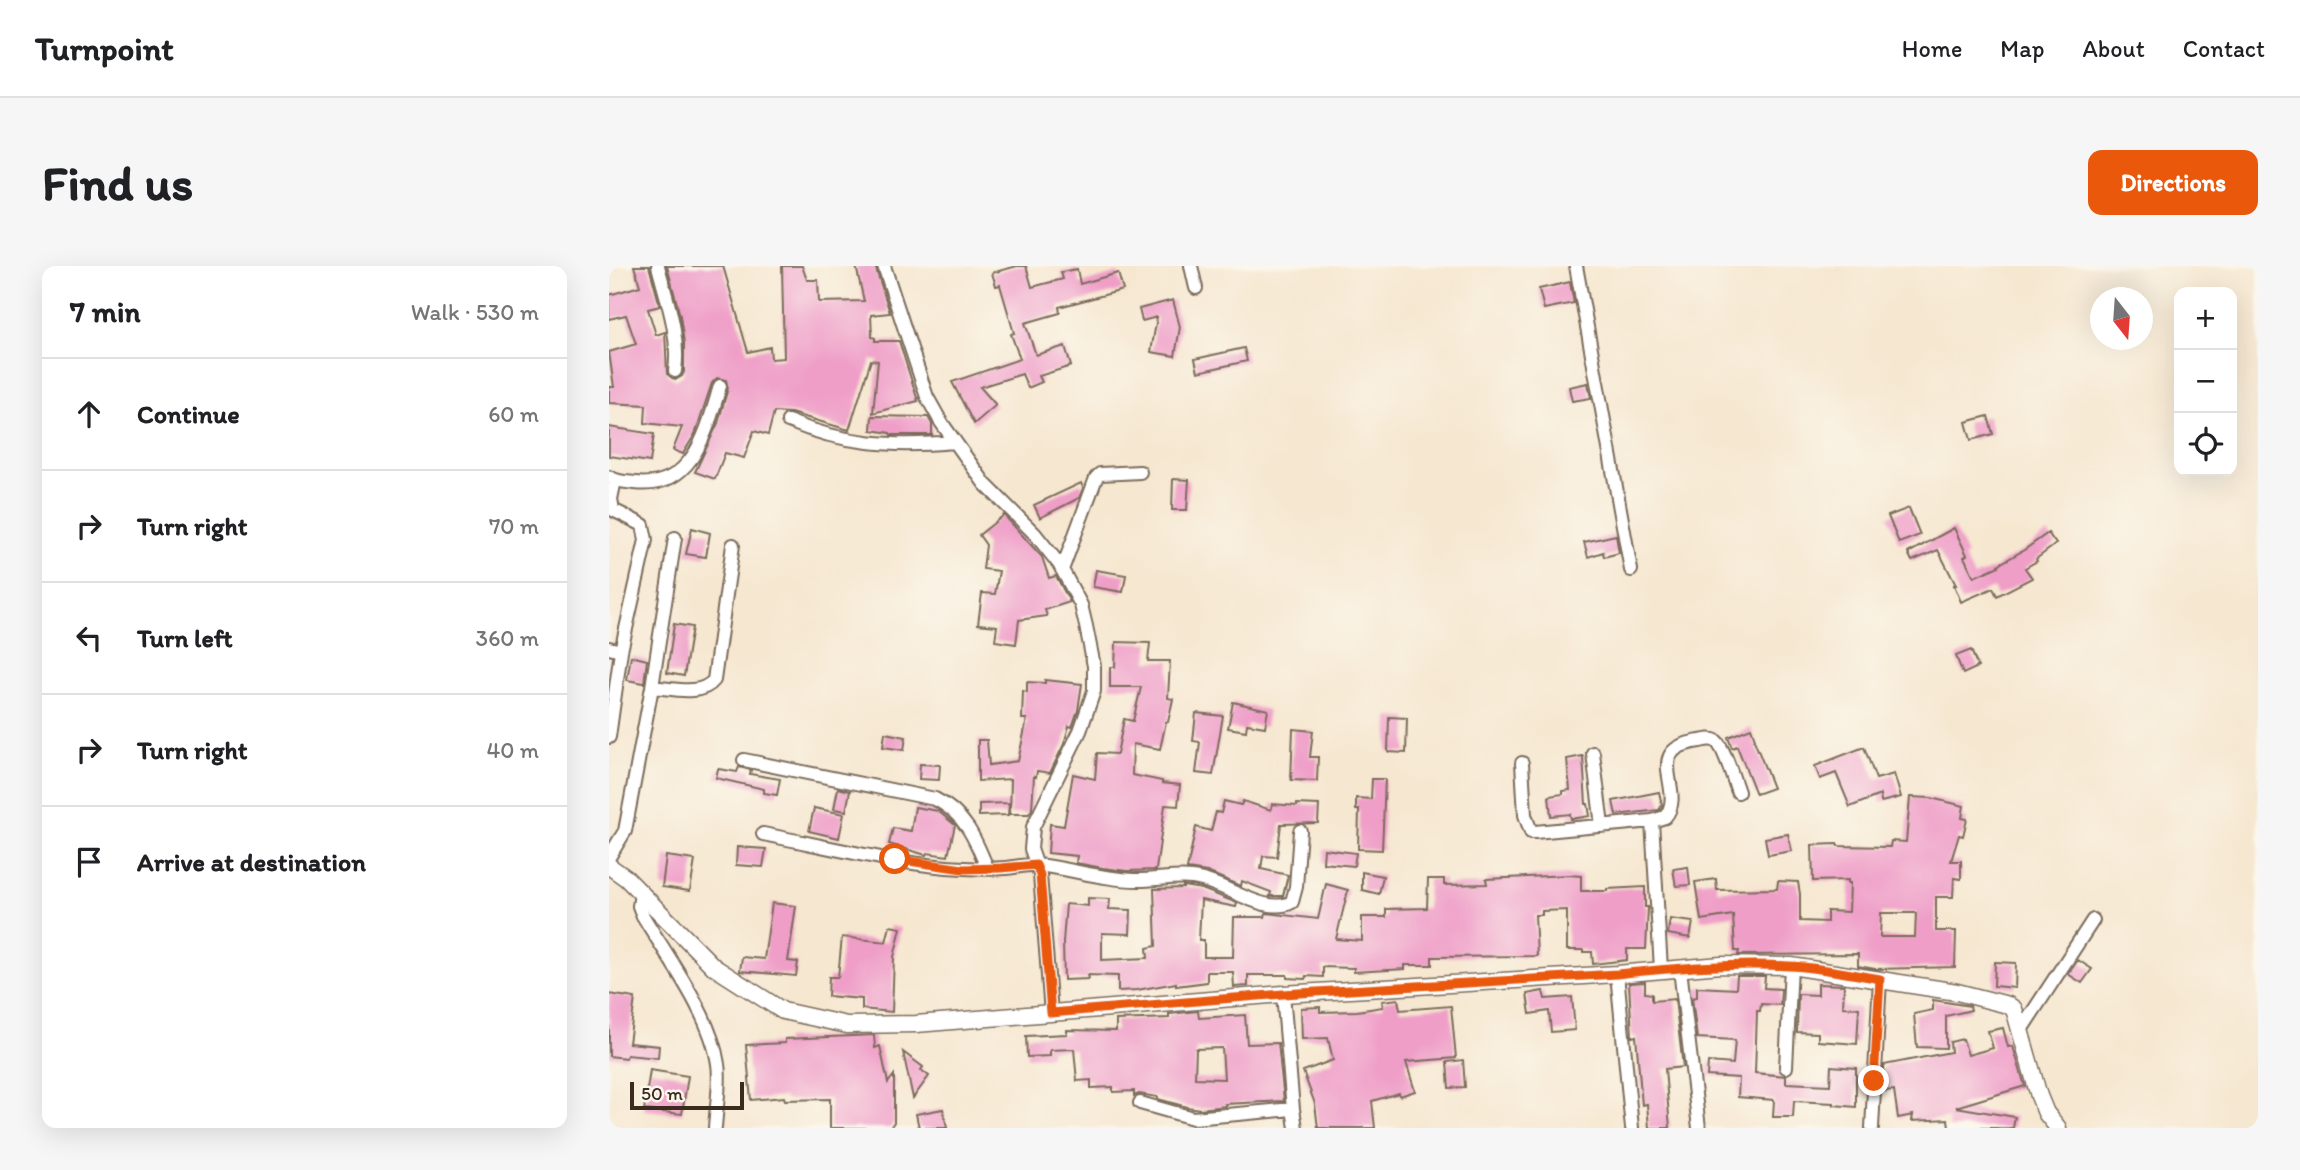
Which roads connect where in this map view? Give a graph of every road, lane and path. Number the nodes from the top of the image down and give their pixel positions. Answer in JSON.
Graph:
{"nodes":[{"id":1,"x":658,"y":266,"type":"edge"},
{"id":2,"x":884,"y":266,"type":"edge"},
{"id":3,"x":1191,"y":266,"type":"edge"},
{"id":4,"x":1576,"y":266,"type":"edge"},
{"id":5,"x":1196,"y":288,"type":"dead end"},
{"id":6,"x":675,"y":372,"type":"dead end"},
{"id":7,"x":720,"y":386,"type":"dead end"},
{"id":8,"x":788,"y":421,"type":"dead end"},
{"id":9,"x":955,"y":442,"type":"junction"},
{"id":10,"x":1140,"y":472,"type":"dead end"},
{"id":11,"x":612,"y":479,"type":"edge"},
{"id":12,"x":675,"y":538,"type":"dead end"},
{"id":13,"x":733,"y":545,"type":"dead end"},
{"id":14,"x":1062,"y":570,"type":"junction"},
{"id":15,"x":1631,"y":570,"type":"dead end"},
{"id":16,"x":615,"y":650,"type":"edge"},
{"id":17,"x":652,"y":687,"type":"junction"},
{"id":18,"x":609,"y":737,"type":"edge"},
{"id":19,"x":1593,"y":752,"type":"dead end"},
{"id":20,"x":744,"y":760,"type":"dead end"},
{"id":21,"x":1522,"y":763,"type":"dead end"},
{"id":22,"x":1738,"y":792,"type":"dead end"},
{"id":23,"x":1652,"y":821,"type":"junction"},
{"id":24,"x":1602,"y":825,"type":"junction"},
{"id":25,"x":1300,"y":831,"type":"dead end"},
{"id":26,"x":764,"y":834,"type":"dead end"},
{"id":27,"x":609,"y":857,"type":"edge"},
{"id":28,"x":1036,"y":865,"type":"junction"},
{"id":29,"x":609,"y":866,"type":"edge"},
{"id":30,"x":987,"y":869,"type":"junction"},
{"id":31,"x":641,"y":894,"type":"junction"},
{"id":32,"x":2093,"y":920,"type":"dead end"},
{"id":33,"x":1791,"y":966,"type":"junction"},
{"id":34,"x":1661,"y":969,"type":"junction"},
{"id":35,"x":1680,"y":969,"type":"junction"},
{"id":36,"x":1617,"y":974,"type":"junction"},
{"id":37,"x":1880,"y":979,"type":"junction"},
{"id":38,"x":1283,"y":994,"type":"junction"},
{"id":39,"x":1051,"y":1013,"type":"junction"},
{"id":40,"x":2021,"y":1030,"type":"junction"},
{"id":41,"x":1786,"y":1067,"type":"dead end"},
{"id":42,"x":1140,"y":1103,"type":"dead end"},
{"id":43,"x":1293,"y":1109,"type":"junction"},
{"id":44,"x":715,"y":1128,"type":"edge"},
{"id":45,"x":1296,"y":1128,"type":"edge"},
{"id":46,"x":1632,"y":1128,"type":"edge"},
{"id":47,"x":1699,"y":1128,"type":"edge"},
{"id":48,"x":1873,"y":1128,"type":"edge"},
{"id":49,"x":2058,"y":1128,"type":"edge"}],
"edges":[{"from":1,"to":6,"type":"street"},
{"from":2,"to":9,"type":"street"},
{"from":3,"to":5,"type":"street"},
{"from":4,"to":15,"type":"street"},
{"from":7,"to":11,"type":"street"},
{"from":8,"to":9,"type":"street"},
{"from":9,"to":14,"type":"street"},
{"from":10,"to":14,"type":"street"},
{"from":11,"to":16,"type":"street"},
{"from":12,"to":17,"type":"street"},
{"from":13,"to":17,"type":"street"},
{"from":14,"to":28,"type":"street"},
{"from":16,"to":18,"type":"street"},
{"from":17,"to":27,"type":"street"},
{"from":19,"to":24,"type":"street"},
{"from":20,"to":30,"type":"street"},
{"from":21,"to":24,"type":"street"},
{"from":22,"to":23,"type":"street"},
{"from":23,"to":24,"type":"street"},
{"from":23,"to":34,"type":"street"},
{"from":25,"to":28,"type":"street"},
{"from":26,"to":30,"type":"street"},
{"from":28,"to":30,"type":"street"},
{"from":28,"to":39,"type":"street"},
{"from":29,"to":31,"type":"street"},
{"from":31,"to":39,"type":"street"},
{"from":31,"to":44,"type":"street"},
{"from":32,"to":40,"type":"street"},
{"from":33,"to":35,"type":"street"},
{"from":33,"to":37,"type":"street"},
{"from":33,"to":41,"type":"street"},
{"from":34,"to":35,"type":"street"},
{"from":34,"to":36,"type":"street"},
{"from":35,"to":47,"type":"street"},
{"from":36,"to":38,"type":"street"},
{"from":36,"to":46,"type":"street"},
{"from":37,"to":40,"type":"street"},
{"from":37,"to":48,"type":"street"},
{"from":38,"to":39,"type":"street"},
{"from":38,"to":43,"type":"street"},
{"from":40,"to":49,"type":"street"},
{"from":42,"to":43,"type":"street"},
{"from":43,"to":45,"type":"street"}]}
